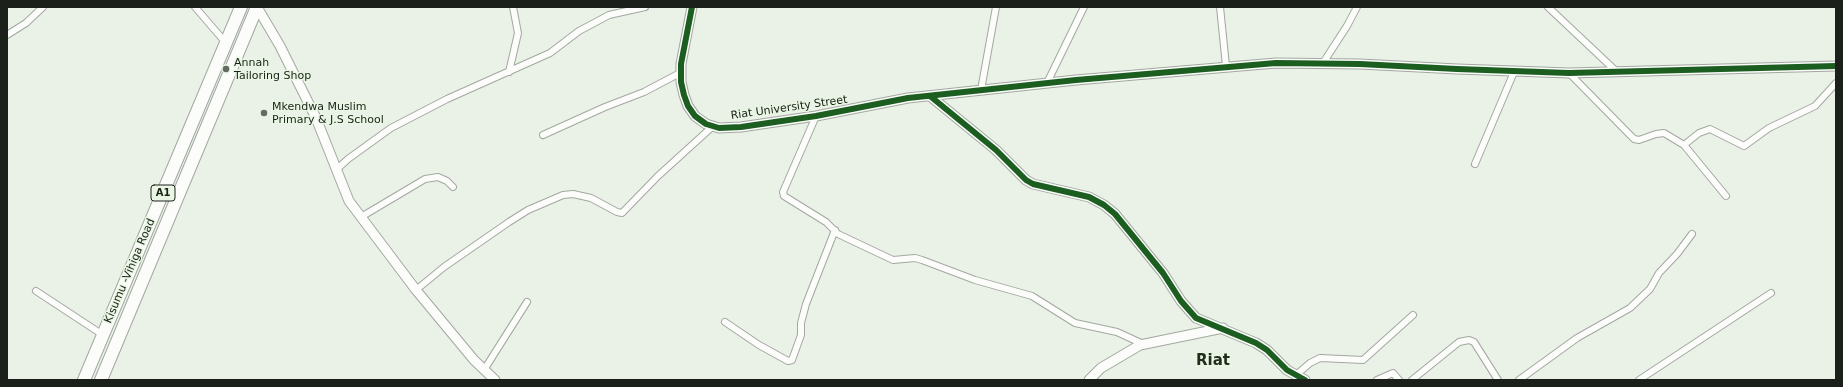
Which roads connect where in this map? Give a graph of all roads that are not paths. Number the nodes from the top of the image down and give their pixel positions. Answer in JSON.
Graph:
{"nodes":[{"id":1,"x":43,"y":7,"type":"edge"},
{"id":2,"x":195,"y":7,"type":"edge"},
{"id":3,"x":241,"y":7,"type":"edge"},
{"id":4,"x":257,"y":7,"type":"edge"},
{"id":5,"x":513,"y":7,"type":"edge"},
{"id":6,"x":645,"y":7,"type":"edge"},
{"id":7,"x":692,"y":7,"type":"edge"},
{"id":8,"x":996,"y":7,"type":"edge"},
{"id":9,"x":1084,"y":7,"type":"edge"},
{"id":10,"x":1220,"y":7,"type":"edge"},
{"id":11,"x":1357,"y":7,"type":"edge"},
{"id":12,"x":1548,"y":7,"type":"edge"},
{"id":13,"x":7,"y":35,"type":"edge"},
{"id":14,"x":226,"y":43,"type":"junction"},
{"id":15,"x":1323,"y":63,"type":"junction"},
{"id":16,"x":1226,"y":66,"type":"junction"},
{"id":17,"x":1835,"y":67,"type":"edge"},
{"id":18,"x":509,"y":72,"type":"junction"},
{"id":19,"x":1514,"y":72,"type":"junction"},
{"id":20,"x":1617,"y":72,"type":"junction"},
{"id":21,"x":680,"y":73,"type":"junction"},
{"id":22,"x":1570,"y":73,"type":"junction"},
{"id":23,"x":1047,"y":83,"type":"junction"},
{"id":24,"x":1836,"y":83,"type":"edge"},
{"id":25,"x":981,"y":90,"type":"junction"},
{"id":26,"x":930,"y":96,"type":"junction"},
{"id":27,"x":816,"y":116,"type":"junction"},
{"id":28,"x":712,"y":127,"type":"junction"},
{"id":29,"x":543,"y":135,"type":"dead end"},
{"id":30,"x":1684,"y":145,"type":"junction"},
{"id":31,"x":1475,"y":164,"type":"dead end"},
{"id":32,"x":336,"y":170,"type":"junction"},
{"id":33,"x":453,"y":187,"type":"dead end"},
{"id":34,"x":1726,"y":196,"type":"dead end"},
{"id":35,"x":361,"y":217,"type":"junction"},
{"id":36,"x":835,"y":230,"type":"junction"},
{"id":37,"x":1692,"y":234,"type":"dead end"},
{"id":38,"x":416,"y":290,"type":"junction"},
{"id":39,"x":36,"y":291,"type":"dead end"},
{"id":40,"x":1771,"y":293,"type":"dead end"},
{"id":41,"x":527,"y":302,"type":"dead end"},
{"id":42,"x":1413,"y":315,"type":"dead end"},
{"id":43,"x":725,"y":322,"type":"dead end"},
{"id":44,"x":1224,"y":328,"type":"junction"},
{"id":45,"x":103,"y":335,"type":"junction"},
{"id":46,"x":1143,"y":344,"type":"junction"},
{"id":47,"x":484,"y":370,"type":"junction"},
{"id":48,"x":1293,"y":376,"type":"edge"},
{"id":49,"x":84,"y":380,"type":"edge"},
{"id":50,"x":101,"y":380,"type":"edge"},
{"id":51,"x":494,"y":380,"type":"edge"},
{"id":52,"x":1089,"y":380,"type":"edge"},
{"id":53,"x":1305,"y":380,"type":"edge"},
{"id":54,"x":1377,"y":380,"type":"edge"},
{"id":55,"x":1399,"y":380,"type":"edge"},
{"id":56,"x":1412,"y":380,"type":"edge"},
{"id":57,"x":1498,"y":380,"type":"edge"},
{"id":58,"x":1519,"y":380,"type":"edge"},
{"id":59,"x":1638,"y":380,"type":"edge"}],
"edges":[{"from":1,"to":13,"type":"street"},
{"from":2,"to":14,"type":"street"},
{"from":3,"to":14,"type":"highway","name":"Kisumu -Vihiga Road","number":"A1"},
{"from":4,"to":32,"type":"street"},
{"from":4,"to":50,"type":"highway","name":"Kisumu -Vihiga Road","number":"A1"},
{"from":5,"to":18,"type":"street"},
{"from":6,"to":18,"type":"street"},
{"from":7,"to":21,"type":"street"},
{"from":8,"to":25,"type":"street"},
{"from":9,"to":23,"type":"street"},
{"from":10,"to":16,"type":"street"},
{"from":11,"to":15,"type":"street"},
{"from":12,"to":20,"type":"street"},
{"from":14,"to":45,"type":"highway","name":"Kisumu -Vihiga Road","number":"A1"},
{"from":15,"to":16,"type":"street","name":"Riat University Street"},
{"from":15,"to":19,"type":"street","name":"Riat University Street"},
{"from":16,"to":23,"type":"street","name":"Riat University Street"},
{"from":17,"to":20,"type":"street","name":"Riat University Street"},
{"from":18,"to":32,"type":"street"},
{"from":19,"to":22,"type":"street","name":"Riat University Street"},
{"from":19,"to":31,"type":"street"},
{"from":20,"to":22,"type":"street","name":"Riat University Street"},
{"from":21,"to":28,"type":"street"},
{"from":21,"to":29,"type":"street"},
{"from":22,"to":30,"type":"street"},
{"from":23,"to":25,"type":"street","name":"Riat University Street"},
{"from":24,"to":30,"type":"street"},
{"from":25,"to":26,"type":"street","name":"Riat University Street"},
{"from":26,"to":27,"type":"street","name":"Riat University Street"},
{"from":26,"to":44,"type":"street"},
{"from":27,"to":28,"type":"street","name":"Riat University Street"},
{"from":27,"to":36,"type":"street"},
{"from":28,"to":38,"type":"street"},
{"from":30,"to":34,"type":"street"},
{"from":32,"to":35,"type":"street"},
{"from":33,"to":35,"type":"street"},
{"from":35,"to":38,"type":"street"},
{"from":36,"to":43,"type":"street"},
{"from":36,"to":46,"type":"street"},
{"from":37,"to":58,"type":"street"},
{"from":38,"to":47,"type":"street"},
{"from":39,"to":45,"type":"street"},
{"from":40,"to":59,"type":"street"},
{"from":41,"to":47,"type":"street"},
{"from":42,"to":48,"type":"street"},
{"from":44,"to":46,"type":"street"},
{"from":44,"to":48,"type":"street"},
{"from":45,"to":49,"type":"highway","name":"Kisumu -Vihiga Road","number":"A1"},
{"from":46,"to":52,"type":"street"},
{"from":47,"to":51,"type":"street"},
{"from":48,"to":53,"type":"street"},
{"from":54,"to":55,"type":"street"},
{"from":56,"to":57,"type":"street"}]}
